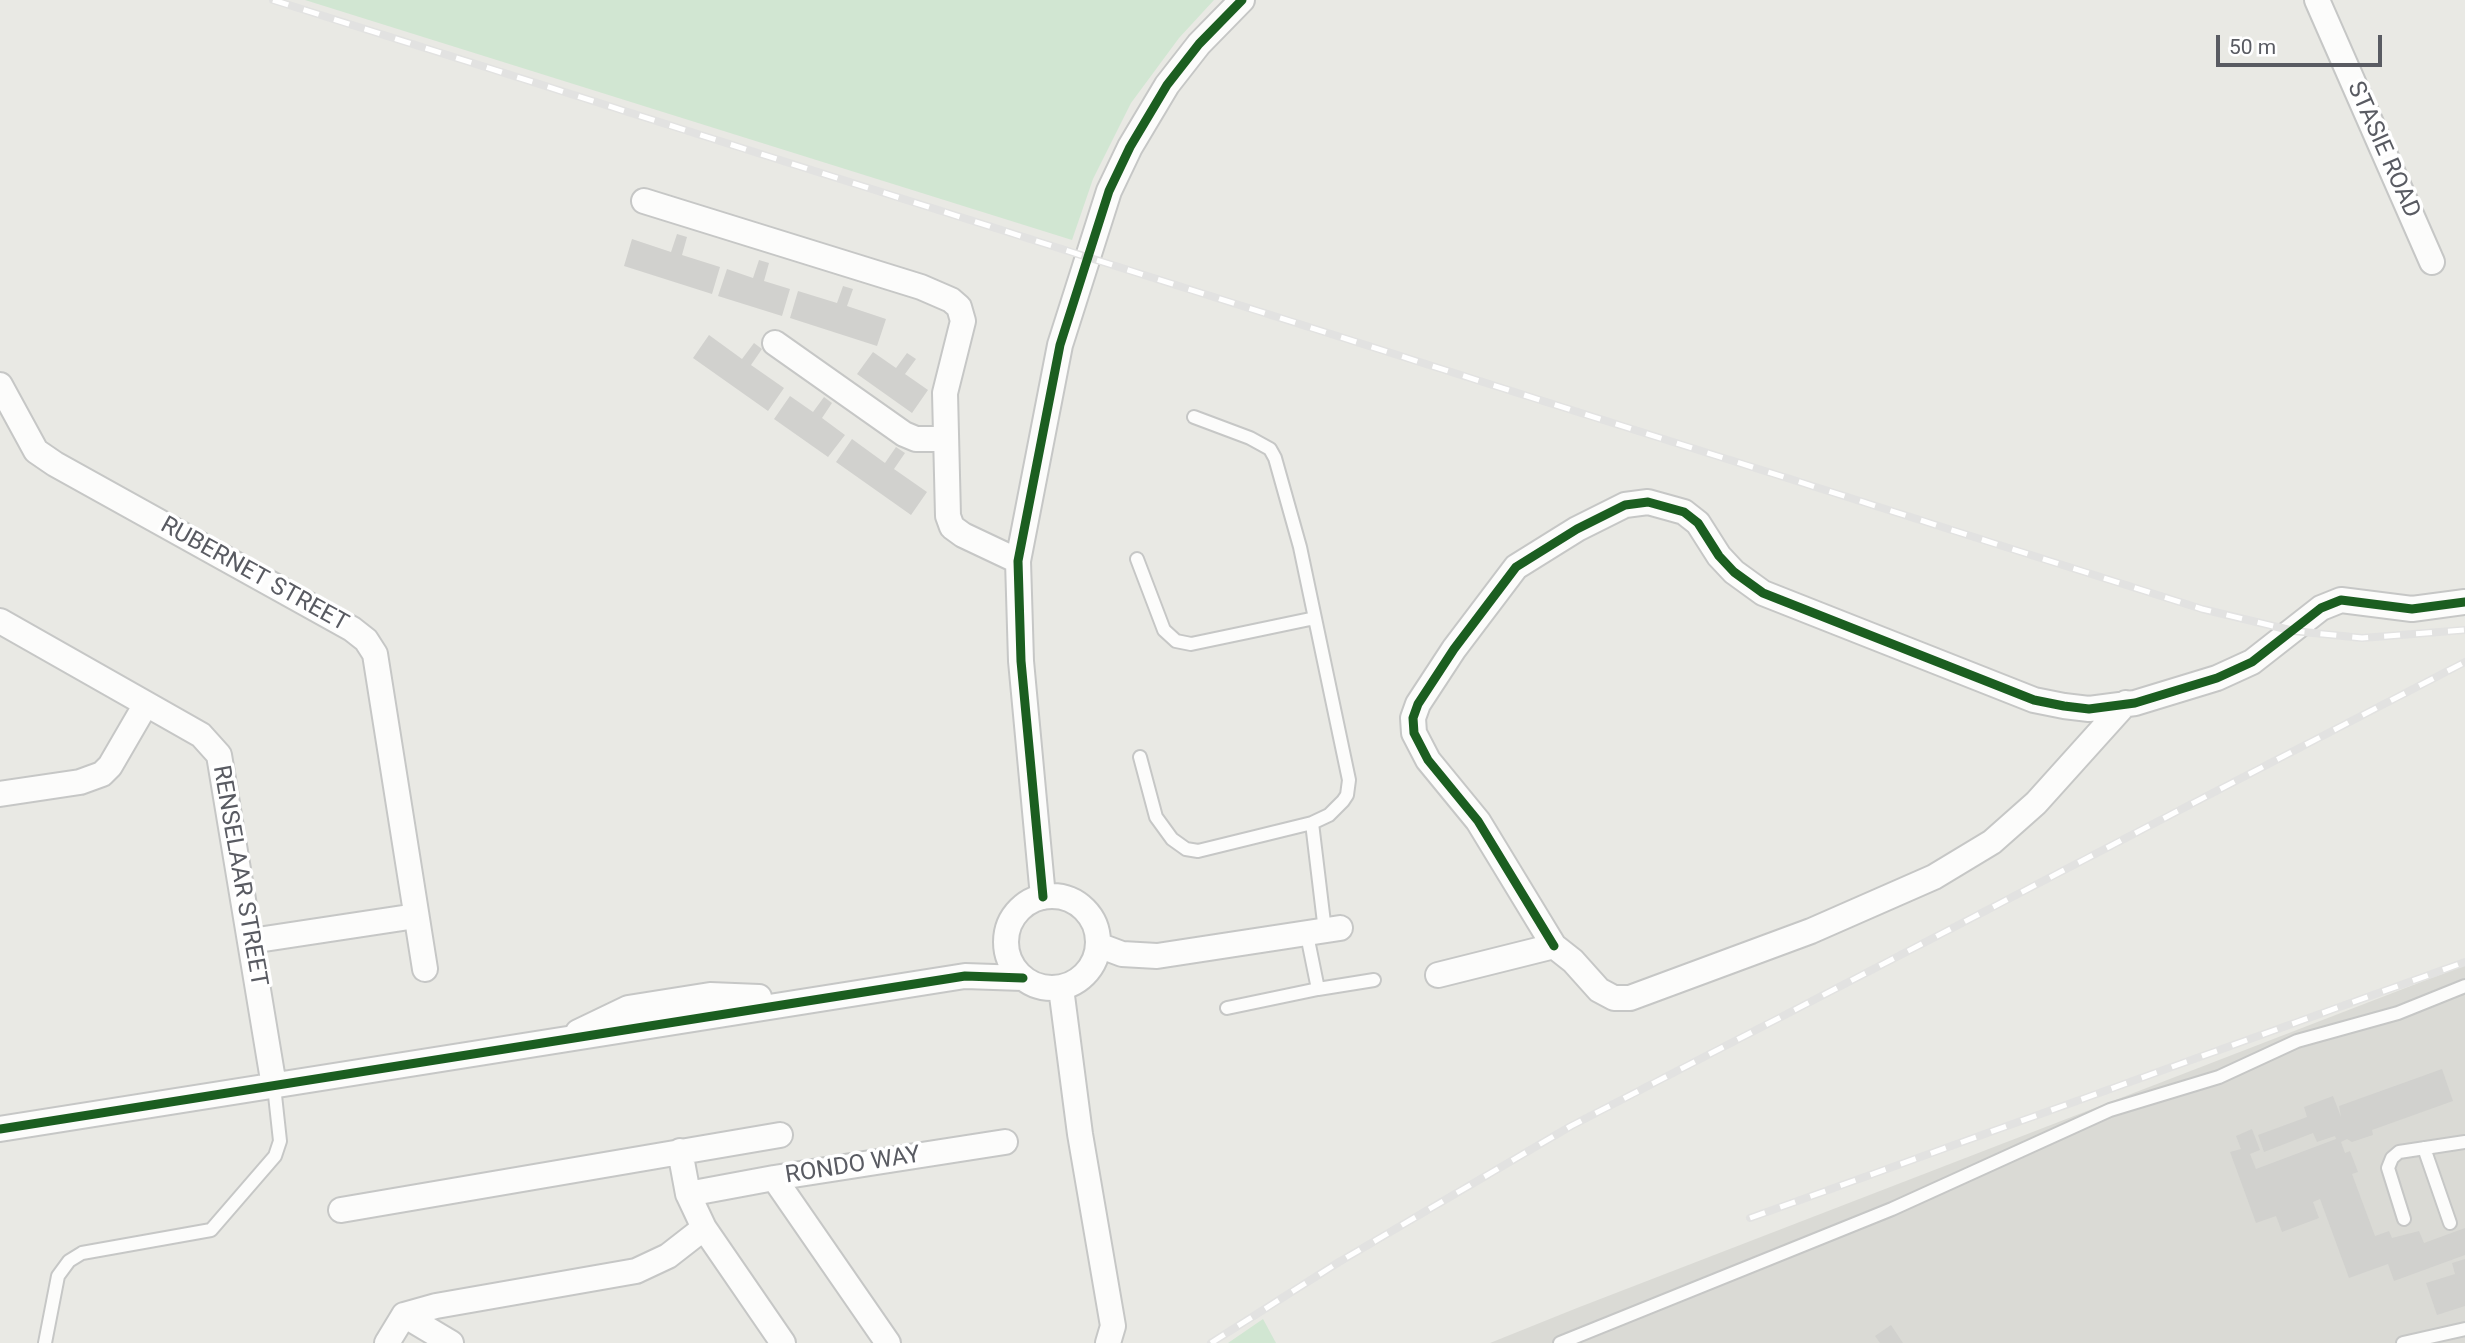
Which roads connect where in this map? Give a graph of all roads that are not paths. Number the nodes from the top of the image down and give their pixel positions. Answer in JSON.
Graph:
{"nodes":[{"id":1,"x":1242,"y":0,"type":"edge"},
{"id":2,"x":2317,"y":0,"type":"edge"},
{"id":3,"x":644,"y":201,"type":"dead end"},
{"id":4,"x":2432,"y":262,"type":"dead end"},
{"id":5,"x":775,"y":343,"type":"dead end"},
{"id":6,"x":0,"y":385,"type":"edge"},
{"id":7,"x":1194,"y":417,"type":"dead end"},
{"id":8,"x":946,"y":439,"type":"junction"},
{"id":9,"x":1137,"y":559,"type":"dead end"},
{"id":10,"x":1018,"y":561,"type":"junction"},
{"id":11,"x":2465,"y":602,"type":"edge"},
{"id":12,"x":1315,"y":618,"type":"junction"},
{"id":13,"x":0,"y":621,"type":"edge"},
{"id":14,"x":2126,"y":703,"type":"junction"},
{"id":15,"x":146,"y":704,"type":"junction"},
{"id":16,"x":1140,"y":757,"type":"dead end"},
{"id":17,"x":0,"y":794,"type":"edge"},
{"id":18,"x":1312,"y":824,"type":"junction"},
{"id":19,"x":1043,"y":897,"type":"junction"},
{"id":20,"x":416,"y":916,"type":"junction"},
{"id":21,"x":1324,"y":931,"type":"junction"},
{"id":22,"x":251,"y":941,"type":"junction"},
{"id":23,"x":1007,"y":945,"type":"junction"},
{"id":24,"x":1098,"y":945,"type":"junction"},
{"id":25,"x":1554,"y":946,"type":"junction"},
{"id":26,"x":425,"y":969,"type":"dead end"},
{"id":27,"x":1438,"y":975,"type":"dead end"},
{"id":28,"x":965,"y":976,"type":"junction"},
{"id":29,"x":1023,"y":978,"type":"junction"},
{"id":30,"x":1374,"y":980,"type":"dead end"},
{"id":31,"x":2465,"y":986,"type":"edge"},
{"id":32,"x":1061,"y":988,"type":"junction"},
{"id":33,"x":1318,"y":989,"type":"junction"},
{"id":34,"x":1227,"y":1008,"type":"dead end"},
{"id":35,"x":274,"y":1086,"type":"junction"},
{"id":36,"x":0,"y":1129,"type":"edge"},
{"id":37,"x":779,"y":1135,"type":"dead end"},
{"id":38,"x":1005,"y":1142,"type":"dead end"},
{"id":39,"x":2465,"y":1142,"type":"edge"},
{"id":40,"x":2424,"y":1148,"type":"junction"},
{"id":41,"x":680,"y":1152,"type":"junction"},
{"id":42,"x":774,"y":1178,"type":"junction"},
{"id":43,"x":688,"y":1194,"type":"junction"},
{"id":44,"x":341,"y":1210,"type":"dead end"},
{"id":45,"x":2404,"y":1219,"type":"dead end"},
{"id":46,"x":2450,"y":1223,"type":"dead end"},
{"id":47,"x":704,"y":1228,"type":"junction"},
{"id":48,"x":404,"y":1315,"type":"junction"},
{"id":49,"x":2465,"y":1329,"type":"edge"},
{"id":50,"x":46,"y":1343,"type":"edge"},
{"id":51,"x":387,"y":1343,"type":"edge"},
{"id":52,"x":451,"y":1343,"type":"edge"},
{"id":53,"x":783,"y":1343,"type":"edge"},
{"id":54,"x":888,"y":1343,"type":"edge"},
{"id":55,"x":1108,"y":1343,"type":"edge"},
{"id":56,"x":1560,"y":1343,"type":"edge"},
{"id":57,"x":2403,"y":1343,"type":"edge"}],
"edges":[{"from":1,"to":10,"type":"street"},
{"from":2,"to":4,"type":"street","name":"STASIE ROAD"},
{"from":3,"to":8,"type":"street"},
{"from":5,"to":8,"type":"street"},
{"from":6,"to":20,"type":"street","name":"RUBERNET STREET"},
{"from":7,"to":12,"type":"lane"},
{"from":8,"to":10,"type":"street"},
{"from":9,"to":12,"type":"lane"},
{"from":10,"to":19,"type":"street"},
{"from":11,"to":14,"type":"street"},
{"from":12,"to":18,"type":"lane"},
{"from":13,"to":15,"type":"street","name":"RENSELAAR STREET"},
{"from":14,"to":25,"type":"street"},
{"from":14,"to":25,"type":"street"},
{"from":15,"to":17,"type":"street"},
{"from":15,"to":22,"type":"street","name":"RENSELAAR STREET"},
{"from":16,"to":18,"type":"lane"},
{"from":18,"to":21,"type":"lane"},
{"from":19,"to":23,"type":"street"},
{"from":19,"to":24,"type":"street"},
{"from":20,"to":22,"type":"street"},
{"from":20,"to":26,"type":"street","name":"RUBERNET STREET"},
{"from":21,"to":24,"type":"street"},
{"from":21,"to":33,"type":"lane"},
{"from":22,"to":35,"type":"street","name":"RENSELAAR STREET"},
{"from":23,"to":28,"type":"street"},
{"from":23,"to":29,"type":"street"},
{"from":24,"to":32,"type":"street"},
{"from":25,"to":27,"type":"street"},
{"from":28,"to":29,"type":"street"},
{"from":28,"to":35,"type":"street"},
{"from":29,"to":32,"type":"street"},
{"from":30,"to":33,"type":"lane"},
{"from":31,"to":56,"type":"lane"},
{"from":32,"to":55,"type":"street"},
{"from":33,"to":34,"type":"lane"},
{"from":35,"to":36,"type":"street"},
{"from":35,"to":50,"type":"lane"},
{"from":37,"to":41,"type":"street"},
{"from":38,"to":42,"type":"street","name":"RONDO WAY"},
{"from":39,"to":40,"type":"lane"},
{"from":40,"to":45,"type":"lane"},
{"from":40,"to":46,"type":"lane"},
{"from":41,"to":43,"type":"street"},
{"from":41,"to":44,"type":"street"},
{"from":42,"to":43,"type":"street"},
{"from":42,"to":54,"type":"street","name":"RONDO WAY"},
{"from":43,"to":47,"type":"street"},
{"from":47,"to":48,"type":"street"},
{"from":47,"to":53,"type":"street"},
{"from":48,"to":51,"type":"street"},
{"from":48,"to":52,"type":"street"},
{"from":49,"to":57,"type":"lane"}]}
